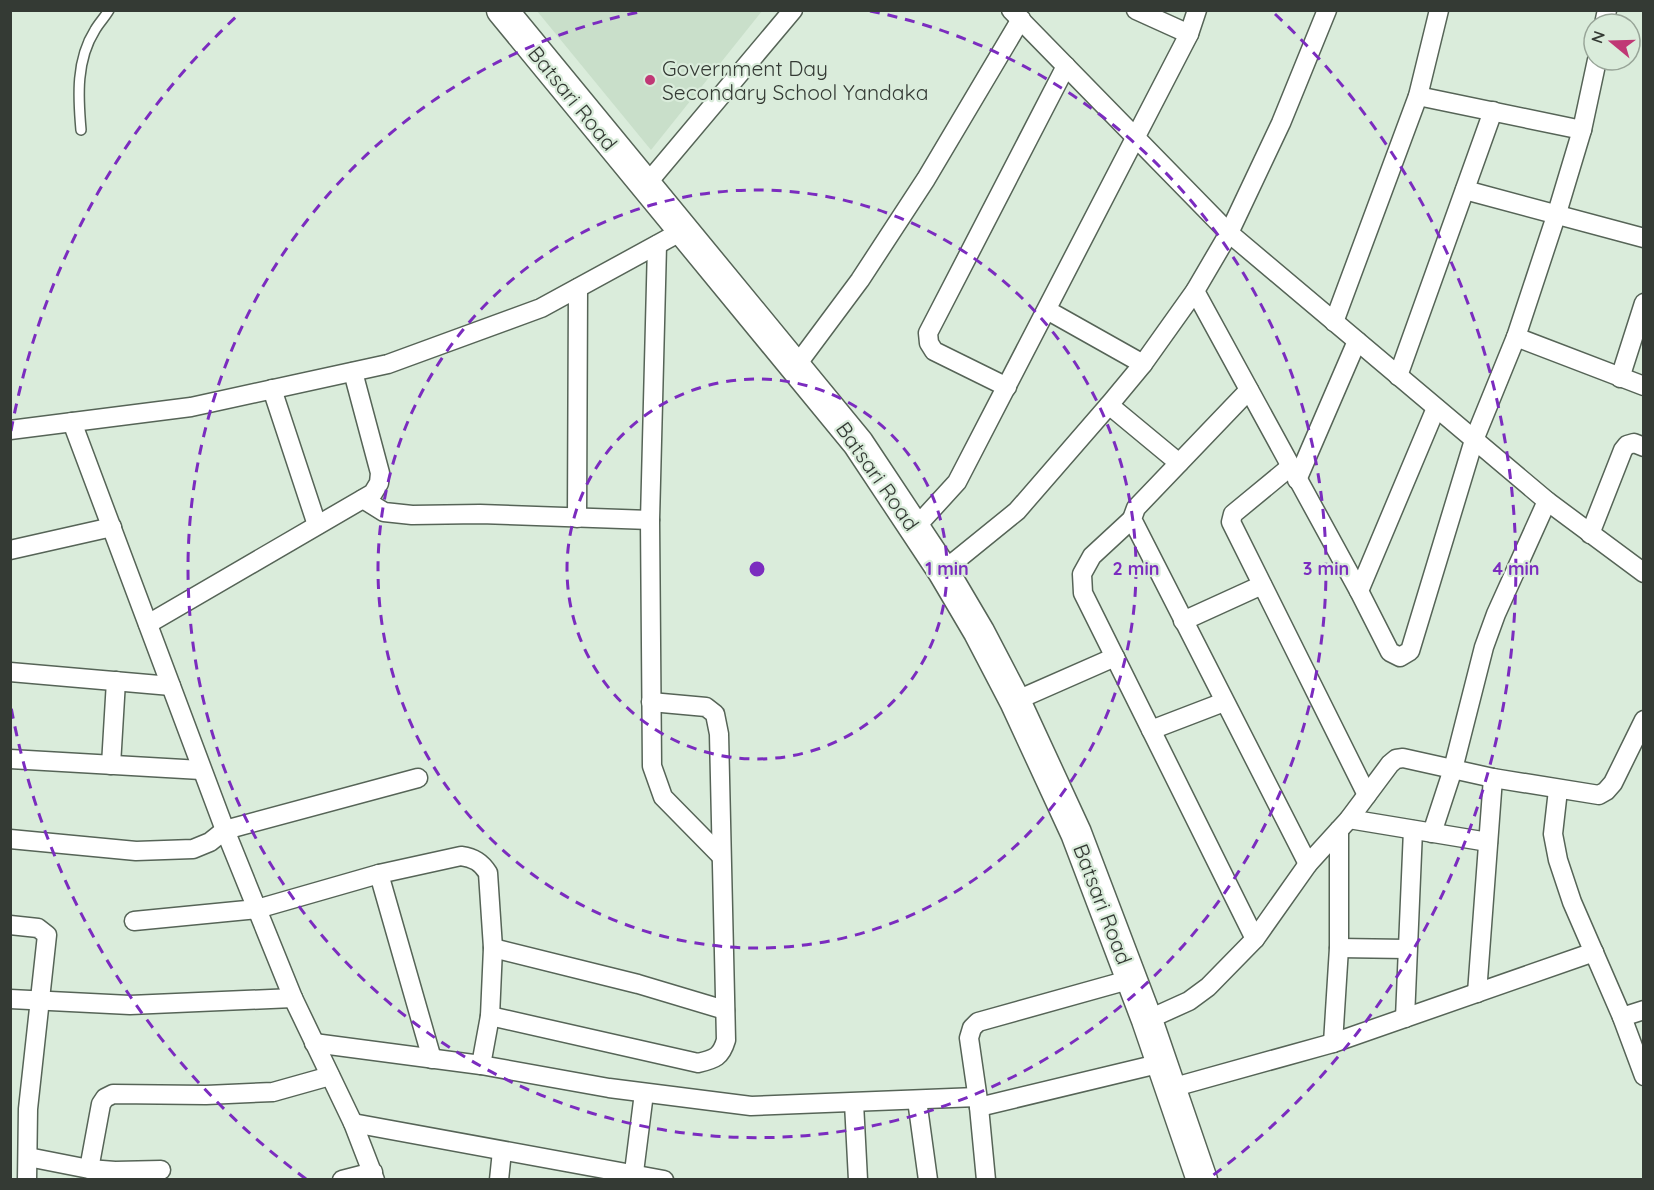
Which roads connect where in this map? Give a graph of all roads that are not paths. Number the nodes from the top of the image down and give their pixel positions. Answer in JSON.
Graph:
{"nodes":[{"id":1,"x":109,"y":10,"type":"edge"},
{"id":2,"x":502,"y":10,"type":"edge"},
{"id":3,"x":793,"y":10,"type":"edge"},
{"id":4,"x":1136,"y":10,"type":"edge"},
{"id":5,"x":1197,"y":10,"type":"edge"},
{"id":6,"x":1327,"y":10,"type":"edge"},
{"id":7,"x":1439,"y":10,"type":"edge"},
{"id":8,"x":1016,"y":15,"type":"edge"},
{"id":9,"x":1189,"y":34,"type":"junction"},
{"id":10,"x":1066,"y":66,"type":"junction"},
{"id":11,"x":1594,"y":72,"type":"edge"},
{"id":12,"x":1418,"y":96,"type":"junction"},
{"id":13,"x":1493,"y":111,"type":"junction"},
{"id":14,"x":81,"y":130,"type":"dead end"},
{"id":15,"x":1582,"y":130,"type":"junction"},
{"id":16,"x":1135,"y":137,"type":"junction"},
{"id":17,"x":645,"y":186,"type":"junction"},
{"id":18,"x":1465,"y":190,"type":"junction"},
{"id":19,"x":1557,"y":213,"type":"junction"},
{"id":20,"x":1229,"y":233,"type":"junction"},
{"id":21,"x":669,"y":238,"type":"junction"},
{"id":22,"x":1644,"y":238,"type":"edge"},
{"id":23,"x":578,"y":288,"type":"junction"},
{"id":24,"x":1195,"y":291,"type":"junction"},
{"id":25,"x":1644,"y":303,"type":"edge"},
{"id":26,"x":1047,"y":310,"type":"junction"},
{"id":27,"x":1334,"y":322,"type":"junction"},
{"id":28,"x":1516,"y":337,"type":"junction"},
{"id":29,"x":1357,"y":341,"type":"junction"},
{"id":30,"x":1143,"y":364,"type":"junction"},
{"id":31,"x":796,"y":366,"type":"junction"},
{"id":32,"x":353,"y":372,"type":"junction"},
{"id":33,"x":1398,"y":376,"type":"junction"},
{"id":34,"x":1620,"y":378,"type":"junction"},
{"id":35,"x":1644,"y":386,"type":"edge"},
{"id":36,"x":1007,"y":387,"type":"junction"},
{"id":37,"x":272,"y":389,"type":"junction"},
{"id":38,"x":1249,"y":390,"type":"junction"},
{"id":39,"x":1109,"y":405,"type":"junction"},
{"id":40,"x":1436,"y":408,"type":"junction"},
{"id":41,"x":72,"y":422,"type":"junction"},
{"id":42,"x":10,"y":430,"type":"edge"},
{"id":43,"x":1474,"y":440,"type":"junction"},
{"id":44,"x":1644,"y":447,"type":"edge"},
{"id":45,"x":1179,"y":463,"type":"junction"},
{"id":46,"x":1294,"y":473,"type":"junction"},
{"id":47,"x":363,"y":499,"type":"junction"},
{"id":48,"x":1546,"y":501,"type":"junction"},
{"id":49,"x":577,"y":518,"type":"junction"},
{"id":50,"x":1132,"y":519,"type":"junction"},
{"id":51,"x":650,"y":520,"type":"junction"},
{"id":52,"x":317,"y":525,"type":"junction"},
{"id":53,"x":112,"y":527,"type":"junction"},
{"id":54,"x":915,"y":528,"type":"junction"},
{"id":55,"x":1590,"y":534,"type":"junction"},
{"id":56,"x":10,"y":550,"type":"edge"},
{"id":57,"x":943,"y":571,"type":"junction"},
{"id":58,"x":1644,"y":573,"type":"edge"},
{"id":59,"x":1262,"y":585,"type":"junction"},
{"id":60,"x":1359,"y":591,"type":"junction"},
{"id":61,"x":1183,"y":621,"type":"junction"},
{"id":62,"x":148,"y":624,"type":"junction"},
{"id":63,"x":1115,"y":657,"type":"junction"},
{"id":64,"x":10,"y":672,"type":"edge"},
{"id":65,"x":116,"y":681,"type":"junction"},
{"id":66,"x":171,"y":686,"type":"junction"},
{"id":67,"x":1015,"y":701,"type":"junction"},
{"id":68,"x":651,"y":702,"type":"junction"},
{"id":69,"x":1224,"y":702,"type":"junction"},
{"id":70,"x":1644,"y":720,"type":"edge"},
{"id":71,"x":1151,"y":730,"type":"junction"},
{"id":72,"x":10,"y":759,"type":"edge"},
{"id":73,"x":111,"y":765,"type":"junction"},
{"id":74,"x":1453,"y":769,"type":"junction"},
{"id":75,"x":201,"y":770,"type":"junction"},
{"id":76,"x":418,"y":778,"type":"dead end"},
{"id":77,"x":1493,"y":778,"type":"junction"},
{"id":78,"x":1558,"y":790,"type":"junction"},
{"id":79,"x":1366,"y":795,"type":"junction"},
{"id":80,"x":1344,"y":824,"type":"junction"},
{"id":81,"x":225,"y":830,"type":"junction"},
{"id":82,"x":1413,"y":830,"type":"junction"},
{"id":83,"x":1432,"y":833,"type":"junction"},
{"id":84,"x":10,"y":839,"type":"edge"},
{"id":85,"x":1488,"y":842,"type":"junction"},
{"id":86,"x":721,"y":856,"type":"junction"},
{"id":87,"x":1308,"y":864,"type":"junction"},
{"id":88,"x":379,"y":874,"type":"junction"},
{"id":89,"x":257,"y":909,"type":"junction"},
{"id":90,"x":134,"y":921,"type":"dead end"},
{"id":91,"x":10,"y":925,"type":"edge"},
{"id":92,"x":1255,"y":939,"type":"junction"},
{"id":93,"x":493,"y":948,"type":"junction"},
{"id":94,"x":1339,"y":948,"type":"junction"},
{"id":95,"x":1407,"y":949,"type":"junction"},
{"id":96,"x":1594,"y":952,"type":"junction"},
{"id":97,"x":1132,"y":979,"type":"junction"},
{"id":98,"x":1477,"y":993,"type":"junction"},
{"id":99,"x":292,"y":998,"type":"junction"},
{"id":100,"x":10,"y":999,"type":"edge"},
{"id":101,"x":41,"y":1001,"type":"junction"},
{"id":102,"x":725,"y":1010,"type":"junction"},
{"id":103,"x":1644,"y":1010,"type":"edge"},
{"id":104,"x":490,"y":1016,"type":"junction"},
{"id":105,"x":1622,"y":1017,"type":"junction"},
{"id":106,"x":1404,"y":1018,"type":"junction"},
{"id":107,"x":1147,"y":1020,"type":"junction"},
{"id":108,"x":314,"y":1043,"type":"junction"},
{"id":109,"x":1334,"y":1043,"type":"junction"},
{"id":110,"x":432,"y":1059,"type":"junction"},
{"id":111,"x":481,"y":1065,"type":"junction"},
{"id":112,"x":1166,"y":1075,"type":"junction"},
{"id":113,"x":330,"y":1076,"type":"junction"},
{"id":114,"x":1644,"y":1076,"type":"edge"},
{"id":115,"x":644,"y":1093,"type":"junction"},
{"id":116,"x":917,"y":1100,"type":"junction"},
{"id":117,"x":978,"y":1102,"type":"junction"},
{"id":118,"x":854,"y":1103,"type":"junction"},
{"id":119,"x":19,"y":1107,"type":"edge"},
{"id":120,"x":353,"y":1123,"type":"junction"},
{"id":121,"x":502,"y":1151,"type":"junction"},
{"id":122,"x":28,"y":1157,"type":"junction"},
{"id":123,"x":89,"y":1169,"type":"junction"},
{"id":124,"x":161,"y":1170,"type":"dead end"},
{"id":125,"x":115,"y":1175,"type":"edge"},
{"id":126,"x":374,"y":1176,"type":"edge"},
{"id":127,"x":633,"y":1177,"type":"edge"},
{"id":128,"x":27,"y":1179,"type":"edge"},
{"id":129,"x":342,"y":1179,"type":"edge"},
{"id":130,"x":499,"y":1179,"type":"edge"},
{"id":131,"x":664,"y":1179,"type":"edge"},
{"id":132,"x":858,"y":1179,"type":"edge"},
{"id":133,"x":928,"y":1179,"type":"edge"},
{"id":134,"x":986,"y":1179,"type":"edge"},
{"id":135,"x":1202,"y":1179,"type":"edge"}],
"edges":[{"from":1,"to":14,"type":"lane"},
{"from":2,"to":17,"type":"main road","name":"Batsari Road"},
{"from":3,"to":17,"type":"street"},
{"from":4,"to":9,"type":"street"},
{"from":5,"to":9,"type":"street"},
{"from":6,"to":20,"type":"street"},
{"from":7,"to":12,"type":"street"},
{"from":8,"to":10,"type":"street"},
{"from":8,"to":31,"type":"street"},
{"from":9,"to":16,"type":"street"},
{"from":10,"to":16,"type":"street"},
{"from":10,"to":36,"type":"street"},
{"from":11,"to":15,"type":"street"},
{"from":12,"to":13,"type":"street"},
{"from":12,"to":27,"type":"street"},
{"from":13,"to":15,"type":"street"},
{"from":13,"to":18,"type":"street"},
{"from":15,"to":19,"type":"street"},
{"from":16,"to":20,"type":"street"},
{"from":16,"to":26,"type":"street"},
{"from":17,"to":21,"type":"main road","name":"Batsari Road"},
{"from":18,"to":19,"type":"street"},
{"from":18,"to":33,"type":"street"},
{"from":19,"to":22,"type":"street"},
{"from":19,"to":28,"type":"street"},
{"from":20,"to":24,"type":"street"},
{"from":20,"to":27,"type":"street"},
{"from":21,"to":23,"type":"street"},
{"from":21,"to":31,"type":"main road","name":"Batsari Road"},
{"from":21,"to":51,"type":"street"},
{"from":23,"to":32,"type":"street"},
{"from":23,"to":49,"type":"street"},
{"from":24,"to":30,"type":"street"},
{"from":24,"to":38,"type":"street"},
{"from":25,"to":34,"type":"street"},
{"from":26,"to":30,"type":"street"},
{"from":26,"to":36,"type":"street"},
{"from":27,"to":29,"type":"street"},
{"from":28,"to":34,"type":"street"},
{"from":28,"to":43,"type":"street"},
{"from":29,"to":33,"type":"street"},
{"from":29,"to":46,"type":"street"},
{"from":30,"to":39,"type":"street"},
{"from":31,"to":54,"type":"main road","name":"Batsari Road"},
{"from":32,"to":37,"type":"street"},
{"from":32,"to":47,"type":"street"},
{"from":33,"to":40,"type":"street"},
{"from":34,"to":35,"type":"street"},
{"from":36,"to":54,"type":"street"},
{"from":37,"to":41,"type":"street"},
{"from":37,"to":52,"type":"street"},
{"from":38,"to":45,"type":"street"},
{"from":38,"to":46,"type":"street"},
{"from":39,"to":45,"type":"street"},
{"from":39,"to":57,"type":"street"},
{"from":40,"to":43,"type":"street"},
{"from":40,"to":60,"type":"street"},
{"from":41,"to":42,"type":"street"},
{"from":41,"to":53,"type":"street"},
{"from":43,"to":48,"type":"street"},
{"from":43,"to":60,"type":"street"},
{"from":44,"to":55,"type":"street"},
{"from":45,"to":50,"type":"street"},
{"from":46,"to":59,"type":"street"},
{"from":46,"to":60,"type":"street"},
{"from":47,"to":49,"type":"street"},
{"from":47,"to":52,"type":"street"},
{"from":48,"to":55,"type":"street"},
{"from":48,"to":74,"type":"street"},
{"from":49,"to":51,"type":"street"},
{"from":50,"to":61,"type":"street"},
{"from":50,"to":63,"type":"street"},
{"from":51,"to":68,"type":"street"},
{"from":52,"to":62,"type":"street"},
{"from":53,"to":56,"type":"street"},
{"from":53,"to":62,"type":"street"},
{"from":54,"to":57,"type":"main road","name":"Batsari Road"},
{"from":55,"to":58,"type":"street"},
{"from":57,"to":67,"type":"main road","name":"Batsari Road"},
{"from":59,"to":61,"type":"street"},
{"from":59,"to":79,"type":"street"},
{"from":61,"to":69,"type":"street"},
{"from":62,"to":66,"type":"street"},
{"from":63,"to":67,"type":"street"},
{"from":63,"to":71,"type":"street"},
{"from":64,"to":65,"type":"street"},
{"from":65,"to":66,"type":"street"},
{"from":65,"to":73,"type":"street"},
{"from":66,"to":75,"type":"street"},
{"from":67,"to":97,"type":"main road","name":"Batsari Road"},
{"from":68,"to":86,"type":"street"},
{"from":68,"to":86,"type":"street"},
{"from":69,"to":71,"type":"street"},
{"from":69,"to":87,"type":"street"},
{"from":70,"to":78,"type":"street"},
{"from":71,"to":92,"type":"street"},
{"from":72,"to":73,"type":"street"},
{"from":73,"to":75,"type":"street"},
{"from":74,"to":77,"type":"street"},
{"from":74,"to":79,"type":"street"},
{"from":74,"to":83,"type":"street"},
{"from":75,"to":81,"type":"street"},
{"from":76,"to":81,"type":"street"},
{"from":77,"to":78,"type":"street"},
{"from":77,"to":85,"type":"street"},
{"from":78,"to":96,"type":"street"},
{"from":79,"to":80,"type":"street"},
{"from":80,"to":82,"type":"street"},
{"from":80,"to":87,"type":"street"},
{"from":80,"to":94,"type":"street"},
{"from":81,"to":84,"type":"street"},
{"from":81,"to":89,"type":"street"},
{"from":82,"to":83,"type":"street"},
{"from":82,"to":95,"type":"street"},
{"from":83,"to":85,"type":"street"},
{"from":85,"to":98,"type":"street"},
{"from":86,"to":102,"type":"street"},
{"from":87,"to":92,"type":"street"},
{"from":88,"to":89,"type":"street"},
{"from":88,"to":93,"type":"street"},
{"from":88,"to":110,"type":"street"},
{"from":89,"to":90,"type":"street"},
{"from":89,"to":99,"type":"street"},
{"from":91,"to":101,"type":"street"},
{"from":92,"to":107,"type":"street"},
{"from":93,"to":102,"type":"street"},
{"from":93,"to":104,"type":"street"},
{"from":94,"to":95,"type":"street"},
{"from":94,"to":109,"type":"street"},
{"from":95,"to":106,"type":"street"},
{"from":96,"to":98,"type":"street"},
{"from":96,"to":105,"type":"street"},
{"from":97,"to":107,"type":"main road","name":"Batsari Road"},
{"from":97,"to":117,"type":"street"},
{"from":98,"to":106,"type":"street"},
{"from":99,"to":101,"type":"street"},
{"from":99,"to":108,"type":"street"},
{"from":100,"to":101,"type":"street"},
{"from":101,"to":119,"type":"street"},
{"from":102,"to":104,"type":"street"},
{"from":103,"to":105,"type":"street"},
{"from":104,"to":111,"type":"street"},
{"from":105,"to":114,"type":"street"},
{"from":106,"to":109,"type":"street"},
{"from":107,"to":112,"type":"main road","name":"Batsari Road"},
{"from":108,"to":110,"type":"street"},
{"from":108,"to":113,"type":"street"},
{"from":109,"to":112,"type":"street"},
{"from":110,"to":111,"type":"street"},
{"from":111,"to":115,"type":"street"},
{"from":112,"to":117,"type":"street"},
{"from":112,"to":135,"type":"main road","name":"Batsari Road"},
{"from":113,"to":120,"type":"street"},
{"from":113,"to":123,"type":"street"},
{"from":115,"to":118,"type":"street"},
{"from":115,"to":127,"type":"street"},
{"from":116,"to":117,"type":"street"},
{"from":116,"to":118,"type":"street"},
{"from":116,"to":133,"type":"street"},
{"from":117,"to":134,"type":"street"},
{"from":118,"to":132,"type":"street"},
{"from":119,"to":122,"type":"street"},
{"from":120,"to":121,"type":"street"},
{"from":120,"to":126,"type":"street"},
{"from":121,"to":127,"type":"street"},
{"from":121,"to":130,"type":"street"},
{"from":122,"to":123,"type":"street"},
{"from":122,"to":128,"type":"street"},
{"from":123,"to":125,"type":"street"},
{"from":124,"to":125,"type":"street"},
{"from":126,"to":129,"type":"street"},
{"from":127,"to":131,"type":"street"}]}
